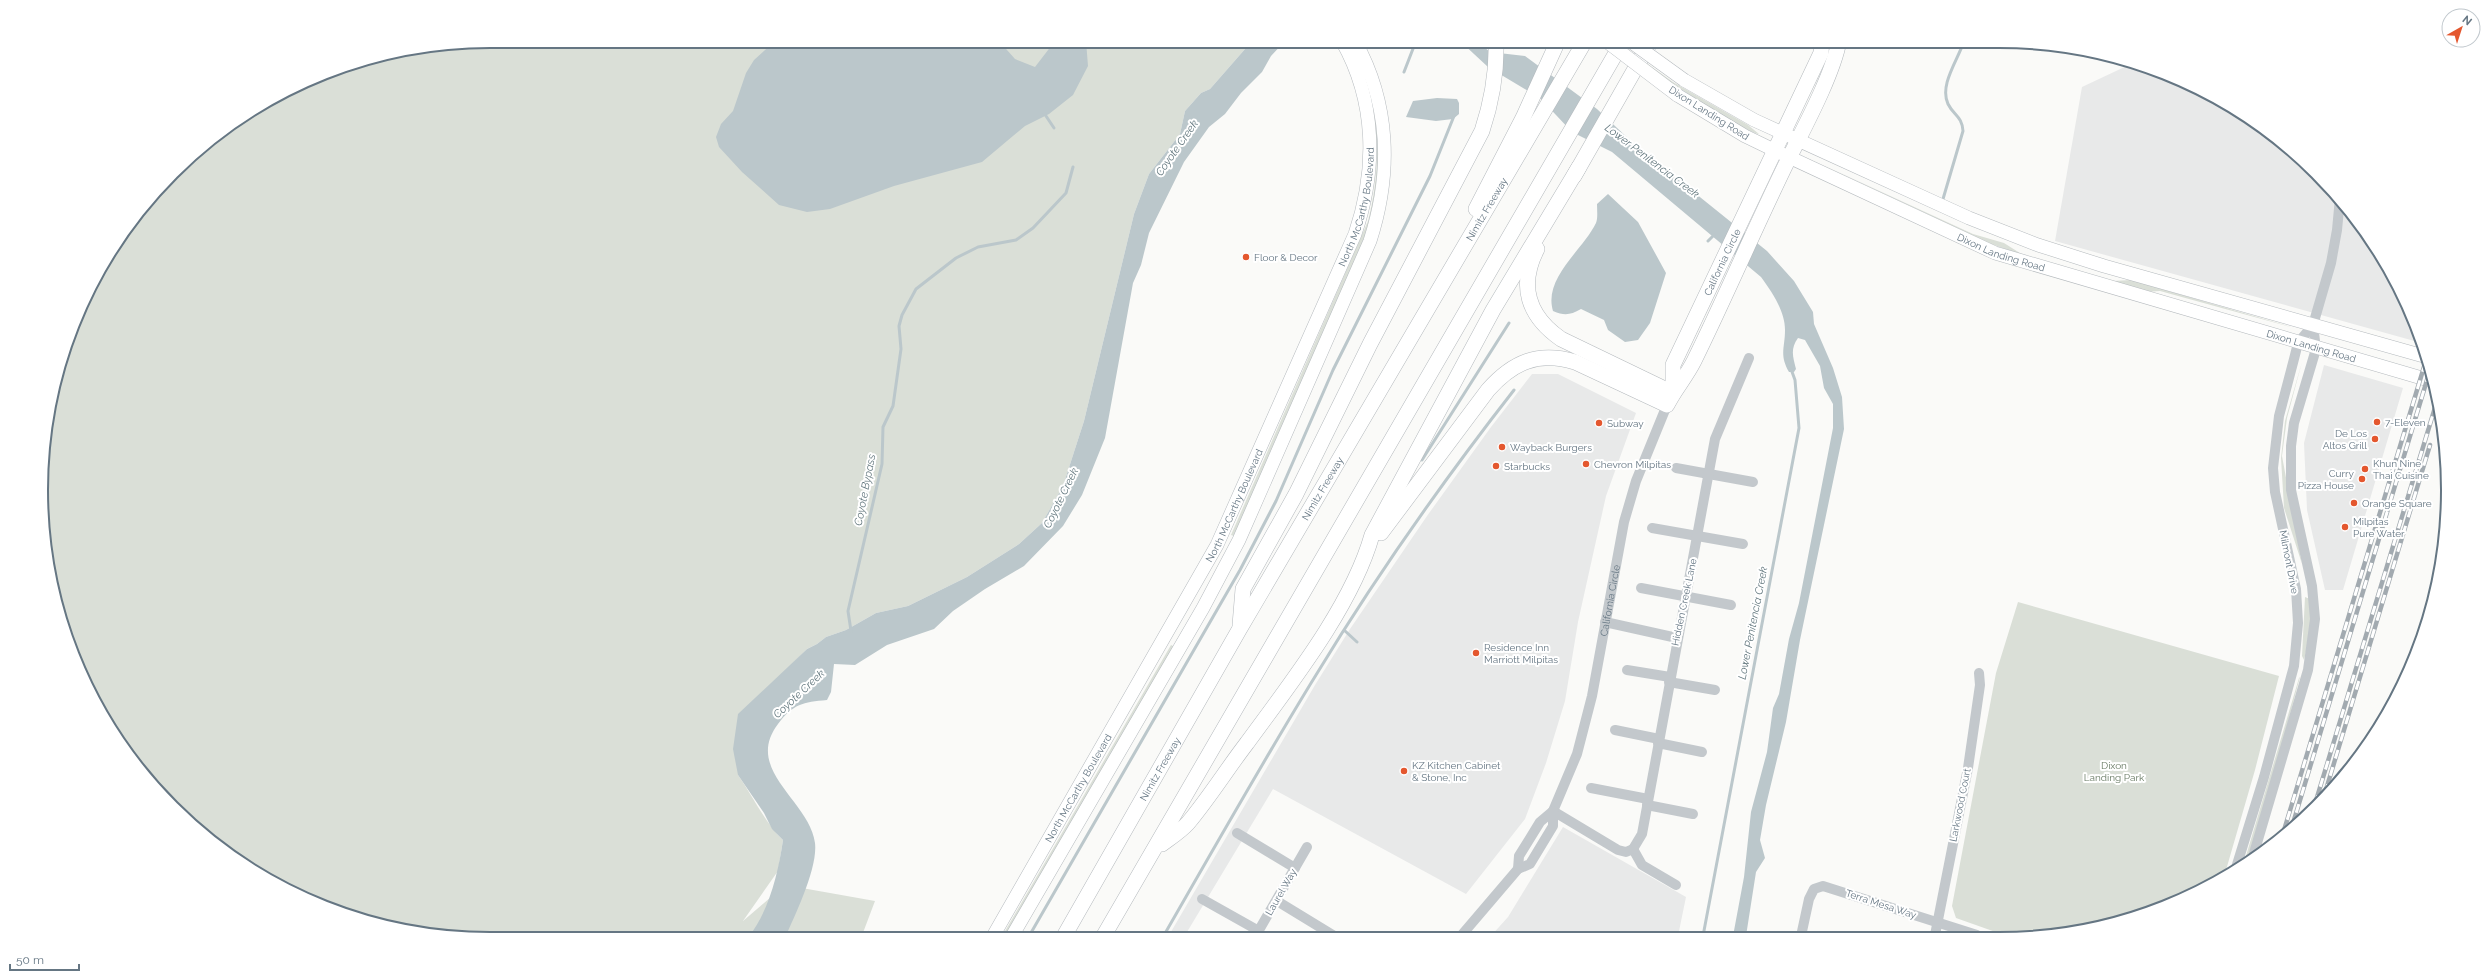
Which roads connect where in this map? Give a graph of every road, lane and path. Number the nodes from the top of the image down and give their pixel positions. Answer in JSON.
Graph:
{"nodes":[{"id":1,"x":1345,"y":48,"type":"edge"},
{"id":2,"x":1358,"y":48,"type":"edge"},
{"id":3,"x":1496,"y":48,"type":"edge"},
{"id":4,"x":1555,"y":48,"type":"edge"},
{"id":5,"x":1581,"y":48,"type":"edge"},
{"id":6,"x":1615,"y":48,"type":"edge"},
{"id":7,"x":1619,"y":48,"type":"edge"},
{"id":8,"x":1640,"y":48,"type":"edge"},
{"id":9,"x":1647,"y":48,"type":"edge"},
{"id":10,"x":1821,"y":48,"type":"edge"},
{"id":11,"x":1837,"y":48,"type":"edge"},
{"id":12,"x":1784,"y":134,"type":"junction"},
{"id":13,"x":1798,"y":140,"type":"junction"},
{"id":14,"x":1783,"y":155,"type":"junction"},
{"id":15,"x":1579,"y":167,"type":"junction"},
{"id":16,"x":2339,"y":209,"type":"edge"},
{"id":17,"x":1752,"y":219,"type":"junction"},
{"id":18,"x":2313,"y":325,"type":"junction"},
{"id":19,"x":1412,"y":337,"type":"junction"},
{"id":20,"x":2298,"y":343,"type":"junction"},
{"id":21,"x":2316,"y":348,"type":"junction"},
{"id":22,"x":2420,"y":355,"type":"edge"},
{"id":23,"x":1749,"y":358,"type":"dead end"},
{"id":24,"x":2427,"y":380,"type":"edge"},
{"id":25,"x":1670,"y":399,"type":"junction"},
{"id":26,"x":1276,"y":415,"type":"junction"},
{"id":27,"x":1292,"y":421,"type":"junction"},
{"id":28,"x":1676,"y":468,"type":"dead end"},
{"id":29,"x":1709,"y":475,"type":"junction"},
{"id":30,"x":1753,"y":482,"type":"dead end"},
{"id":31,"x":1652,"y":528,"type":"dead end"},
{"id":32,"x":1698,"y":536,"type":"junction"},
{"id":33,"x":1743,"y":544,"type":"dead end"},
{"id":34,"x":1367,"y":552,"type":"junction"},
{"id":35,"x":1641,"y":588,"type":"dead end"},
{"id":36,"x":1687,"y":596,"type":"junction"},
{"id":37,"x":1732,"y":605,"type":"dead end"},
{"id":38,"x":1605,"y":622,"type":"junction"},
{"id":39,"x":1239,"y":630,"type":"junction"},
{"id":40,"x":1677,"y":638,"type":"junction"},
{"id":41,"x":1627,"y":670,"type":"dead end"},
{"id":42,"x":1979,"y":673,"type":"dead end"},
{"id":43,"x":1669,"y":680,"type":"junction"},
{"id":44,"x":1715,"y":690,"type":"dead end"},
{"id":45,"x":1114,"y":727,"type":"junction"},
{"id":46,"x":1615,"y":730,"type":"dead end"},
{"id":47,"x":1129,"y":736,"type":"junction"},
{"id":48,"x":1658,"y":741,"type":"junction"},
{"id":49,"x":1702,"y":752,"type":"dead end"},
{"id":50,"x":1591,"y":788,"type":"dead end"},
{"id":51,"x":1648,"y":802,"type":"junction"},
{"id":52,"x":1553,"y":810,"type":"junction"},
{"id":53,"x":1693,"y":814,"type":"dead end"},
{"id":54,"x":1237,"y":833,"type":"dead end"},
{"id":55,"x":1307,"y":847,"type":"dead end"},
{"id":56,"x":1633,"y":849,"type":"junction"},
{"id":57,"x":1155,"y":850,"type":"junction"},
{"id":58,"x":2255,"y":851,"type":"edge"},
{"id":59,"x":2238,"y":862,"type":"edge"},
{"id":60,"x":1295,"y":868,"type":"junction"},
{"id":61,"x":1518,"y":869,"type":"junction"},
{"id":62,"x":1676,"y":885,"type":"dead end"},
{"id":63,"x":1202,"y":899,"type":"dead end"},
{"id":64,"x":1277,"y":901,"type":"junction"},
{"id":65,"x":1938,"y":923,"type":"junction"},
{"id":66,"x":995,"y":932,"type":"edge"},
{"id":67,"x":1015,"y":932,"type":"edge"},
{"id":68,"x":1066,"y":932,"type":"edge"},
{"id":69,"x":1107,"y":932,"type":"edge"},
{"id":70,"x":1254,"y":932,"type":"edge"},
{"id":71,"x":1258,"y":932,"type":"edge"},
{"id":72,"x":1328,"y":932,"type":"edge"},
{"id":73,"x":1464,"y":932,"type":"edge"},
{"id":74,"x":1802,"y":932,"type":"edge"},
{"id":75,"x":1936,"y":932,"type":"edge"},
{"id":76,"x":1966,"y":932,"type":"edge"}],
"edges":[{"from":1,"to":26,"type":"main road","name":"North McCarthy Boulevard"},
{"from":2,"to":27,"type":"main road","name":"North McCarthy Boulevard"},
{"from":3,"to":39,"type":"highway"},
{"from":4,"to":19,"type":"highway"},
{"from":5,"to":19,"type":"highway","name":"Nimitz Freeway"},
{"from":6,"to":14,"type":"main road","name":"Dixon Landing Road","bridge":true},
{"from":7,"to":57,"type":"highway"},
{"from":8,"to":12,"type":"main road","name":"Dixon Landing Road","bridge":true},
{"from":9,"to":15,"type":"highway"},
{"from":10,"to":12,"type":"highway","name":"California Circle"},
{"from":11,"to":13,"type":"highway","name":"California Circle"},
{"from":12,"to":13,"type":"main road","name":"Dixon Landing Road"},
{"from":12,"to":14,"type":"highway","name":"California Circle"},
{"from":13,"to":14,"type":"highway","name":"California Circle"},
{"from":13,"to":18,"type":"main road","name":"Dixon Landing Road"},
{"from":14,"to":17,"type":"highway","name":"California Circle"},
{"from":14,"to":20,"type":"main road","name":"Dixon Landing Road"},
{"from":15,"to":25,"type":"highway"},
{"from":15,"to":34,"type":"highway"},
{"from":16,"to":18,"type":"street","name":"Milmont Drive"},
{"from":17,"to":25,"type":"highway","name":"California Circle"},
{"from":17,"to":25,"type":"highway","name":"California Circle"},
{"from":18,"to":20,"type":"street","name":"Milmont Drive"},
{"from":18,"to":21,"type":"street","name":"Milmont Drive"},
{"from":18,"to":22,"type":"main road","name":"Dixon Landing Road"},
{"from":19,"to":39,"type":"highway","name":"Nimitz Freeway"},
{"from":20,"to":21,"type":"main road","name":"Dixon Landing Road"},
{"from":20,"to":59,"type":"street","name":"Milmont Drive"},
{"from":21,"to":24,"type":"main road","name":"Dixon Landing Road"},
{"from":21,"to":58,"type":"street","name":"Milmont Drive"},
{"from":23,"to":29,"type":"street","name":"Hidden Creek Lane"},
{"from":25,"to":34,"type":"highway"},
{"from":25,"to":38,"type":"street","name":"California Circle"},
{"from":26,"to":27,"type":"main road"},
{"from":26,"to":45,"type":"main road","name":"North McCarthy Boulevard"},
{"from":27,"to":47,"type":"main road","name":"North McCarthy Boulevard"},
{"from":28,"to":29,"type":"street"},
{"from":29,"to":30,"type":"street"},
{"from":29,"to":32,"type":"street","name":"Hidden Creek Lane"},
{"from":31,"to":32,"type":"street"},
{"from":32,"to":33,"type":"street"},
{"from":32,"to":36,"type":"street","name":"Hidden Creek Lane"},
{"from":34,"to":57,"type":"highway"},
{"from":35,"to":36,"type":"street"},
{"from":36,"to":37,"type":"street"},
{"from":36,"to":40,"type":"street","name":"Hidden Creek Lane"},
{"from":38,"to":40,"type":"street"},
{"from":38,"to":52,"type":"street","name":"California Circle"},
{"from":39,"to":68,"type":"highway","name":"Nimitz Freeway"},
{"from":40,"to":43,"type":"street","name":"Hidden Creek Lane"},
{"from":41,"to":43,"type":"street"},
{"from":42,"to":65,"type":"street","name":"Larkwood Court"},
{"from":43,"to":44,"type":"street"},
{"from":43,"to":48,"type":"street","name":"Hidden Creek Lane"},
{"from":45,"to":47,"type":"main road"},
{"from":45,"to":66,"type":"main road","name":"North McCarthy Boulevard"},
{"from":46,"to":48,"type":"street"},
{"from":47,"to":67,"type":"main road","name":"North McCarthy Boulevard"},
{"from":48,"to":49,"type":"street"},
{"from":48,"to":51,"type":"street","name":"Hidden Creek Lane"},
{"from":50,"to":51,"type":"street"},
{"from":51,"to":53,"type":"street"},
{"from":51,"to":56,"type":"street","name":"Hidden Creek Lane"},
{"from":52,"to":56,"type":"street"},
{"from":52,"to":61,"type":"street","name":"California Circle"},
{"from":52,"to":61,"type":"street","name":"California Circle"},
{"from":54,"to":60,"type":"street"},
{"from":55,"to":60,"type":"street","name":"Laurel Way"},
{"from":56,"to":62,"type":"street"},
{"from":57,"to":69,"type":"highway"},
{"from":60,"to":64,"type":"street","name":"Laurel Way"},
{"from":61,"to":73,"type":"street","name":"California Circle"},
{"from":63,"to":70,"type":"street"},
{"from":64,"to":71,"type":"street","name":"Laurel Way"},
{"from":64,"to":72,"type":"street"},
{"from":65,"to":74,"type":"street","name":"Terra Mesa Way"},
{"from":65,"to":75,"type":"street","name":"Larkwood Court"},
{"from":65,"to":76,"type":"street","name":"Terra Mesa Way"}]}
